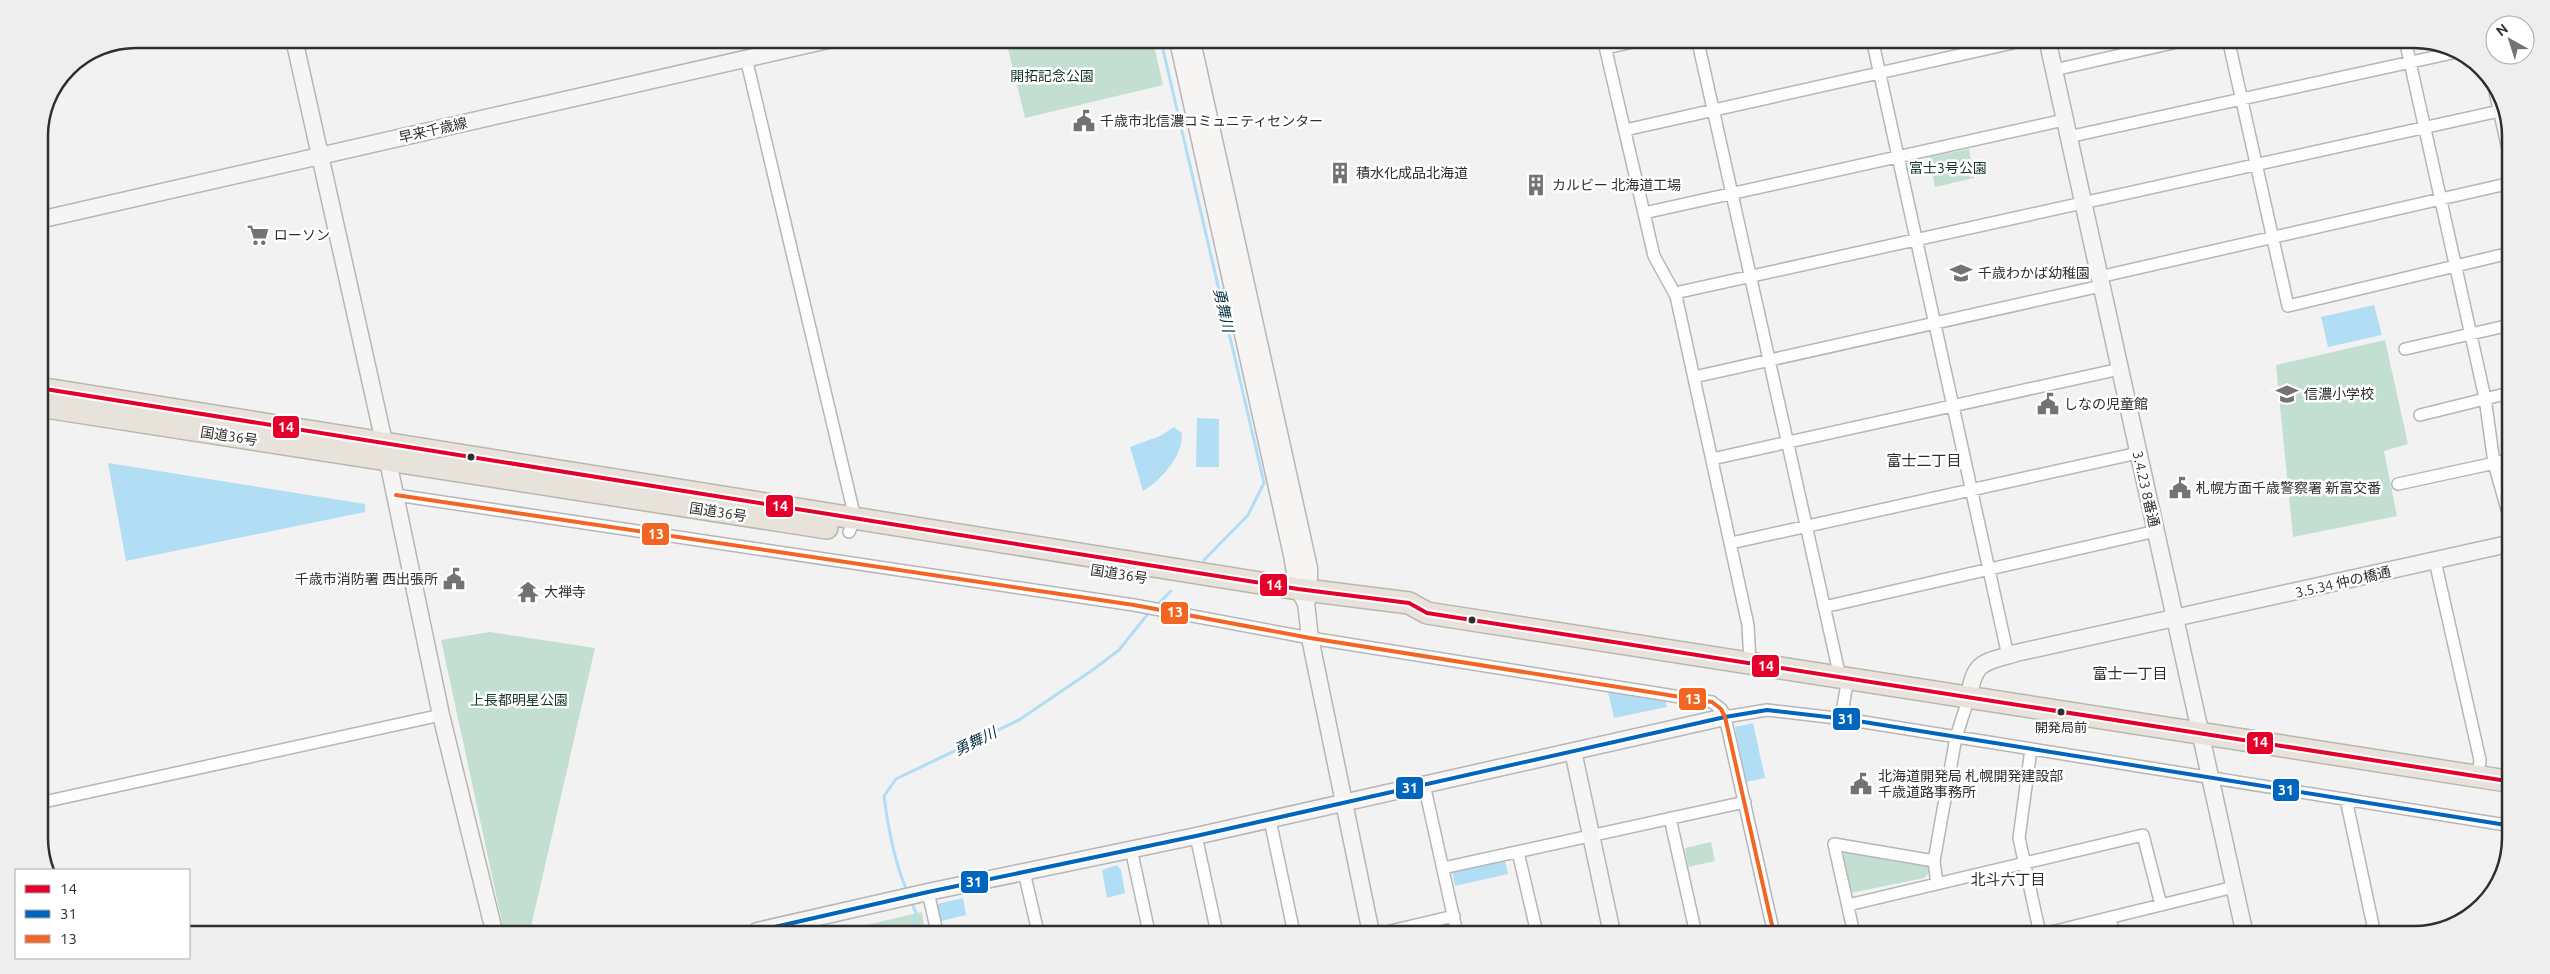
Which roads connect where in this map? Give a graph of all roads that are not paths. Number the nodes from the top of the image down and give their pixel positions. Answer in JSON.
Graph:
{"nodes":[{"id":1,"x":296,"y":48,"type":"edge"},
{"id":2,"x":792,"y":48,"type":"edge"},
{"id":3,"x":1180,"y":48,"type":"edge"},
{"id":4,"x":1194,"y":48,"type":"edge"},
{"id":5,"x":1606,"y":48,"type":"edge"},
{"id":6,"x":1699,"y":48,"type":"edge"},
{"id":7,"x":1873,"y":48,"type":"edge"},
{"id":8,"x":1992,"y":48,"type":"edge"},
{"id":9,"x":2049,"y":48,"type":"edge"},
{"id":10,"x":2152,"y":48,"type":"edge"},
{"id":11,"x":2230,"y":48,"type":"edge"},
{"id":12,"x":2407,"y":48,"type":"edge"},
{"id":13,"x":2447,"y":54,"type":"edge"},
{"id":14,"x":746,"y":58,"type":"junction"},
{"id":15,"x":2410,"y":62,"type":"junction"},
{"id":16,"x":2054,"y":70,"type":"junction"},
{"id":17,"x":1880,"y":74,"type":"junction"},
{"id":18,"x":2241,"y":100,"type":"junction"},
{"id":19,"x":2497,"y":106,"type":"edge"},
{"id":20,"x":1714,"y":111,"type":"junction"},
{"id":21,"x":2064,"y":120,"type":"junction"},
{"id":22,"x":2424,"y":126,"type":"junction"},
{"id":23,"x":1625,"y":130,"type":"junction"},
{"id":24,"x":2068,"y":137,"type":"junction"},
{"id":25,"x":320,"y":156,"type":"junction"},
{"id":26,"x":1898,"y":157,"type":"junction"},
{"id":27,"x":2256,"y":165,"type":"junction"},
{"id":28,"x":2502,"y":185,"type":"edge"},
{"id":29,"x":1732,"y":195,"type":"junction"},
{"id":30,"x":2440,"y":198,"type":"junction"},
{"id":31,"x":2082,"y":203,"type":"junction"},
{"id":32,"x":1644,"y":213,"type":"junction"},
{"id":33,"x":48,"y":218,"type":"edge"},
{"id":34,"x":2272,"y":236,"type":"junction"},
{"id":35,"x":1916,"y":240,"type":"junction"},
{"id":36,"x":2502,"y":255,"type":"edge"},
{"id":37,"x":2456,"y":266,"type":"junction"},
{"id":38,"x":1750,"y":277,"type":"junction"},
{"id":39,"x":2100,"y":282,"type":"junction"},
{"id":40,"x":1675,"y":293,"type":"junction"},
{"id":41,"x":1934,"y":324,"type":"junction"},
{"id":42,"x":2502,"y":327,"type":"edge"},
{"id":43,"x":2470,"y":333,"type":"junction"},
{"id":44,"x":2405,"y":349,"type":"dead end"},
{"id":45,"x":1769,"y":359,"type":"junction"},
{"id":46,"x":2120,"y":369,"type":"junction"},
{"id":47,"x":1694,"y":377,"type":"junction"},
{"id":48,"x":48,"y":390,"type":"edge"},
{"id":49,"x":2502,"y":394,"type":"edge"},
{"id":50,"x":2485,"y":398,"type":"junction"},
{"id":51,"x":1952,"y":404,"type":"junction"},
{"id":52,"x":48,"y":407,"type":"edge"},
{"id":53,"x":2420,"y":415,"type":"dead end"},
{"id":54,"x":1787,"y":442,"type":"junction"},
{"id":55,"x":386,"y":451,"type":"junction"},
{"id":56,"x":2138,"y":452,"type":"junction"},
{"id":57,"x":1712,"y":459,"type":"junction"},
{"id":58,"x":2502,"y":461,"type":"edge"},
{"id":59,"x":2494,"y":463,"type":"junction"},
{"id":60,"x":2398,"y":484,"type":"dead end"},
{"id":61,"x":1971,"y":488,"type":"junction"},
{"id":62,"x":2502,"y":492,"type":"edge"},
{"id":63,"x":396,"y":495,"type":"junction"},
{"id":64,"x":852,"y":525,"type":"junction"},
{"id":65,"x":1806,"y":525,"type":"junction"},
{"id":66,"x":2156,"y":531,"type":"junction"},
{"id":67,"x":1730,"y":543,"type":"junction"},
{"id":68,"x":2502,"y":545,"type":"edge"},
{"id":69,"x":2435,"y":561,"type":"junction"},
{"id":70,"x":1989,"y":569,"type":"junction"},
{"id":71,"x":1304,"y":594,"type":"junction"},
{"id":72,"x":1824,"y":606,"type":"junction"},
{"id":73,"x":2177,"y":620,"type":"junction"},
{"id":74,"x":1310,"y":638,"type":"junction"},
{"id":75,"x":2008,"y":656,"type":"junction"},
{"id":76,"x":1750,"y":663,"type":"junction"},
{"id":77,"x":1844,"y":678,"type":"junction"},
{"id":78,"x":1969,"y":697,"type":"junction"},
{"id":79,"x":441,"y":715,"type":"junction"},
{"id":80,"x":1725,"y":717,"type":"junction"},
{"id":81,"x":1841,"y":718,"type":"junction"},
{"id":82,"x":2201,"y":733,"type":"junction"},
{"id":83,"x":1956,"y":737,"type":"junction"},
{"id":84,"x":2031,"y":749,"type":"junction"},
{"id":85,"x":1573,"y":751,"type":"junction"},
{"id":86,"x":2478,"y":775,"type":"junction"},
{"id":87,"x":2210,"y":779,"type":"junction"},
{"id":88,"x":2502,"y":780,"type":"edge"},
{"id":89,"x":1424,"y":784,"type":"junction"},
{"id":90,"x":2346,"y":799,"type":"junction"},
{"id":91,"x":48,"y":802,"type":"edge"},
{"id":92,"x":1342,"y":802,"type":"junction"},
{"id":93,"x":1745,"y":802,"type":"junction"},
{"id":94,"x":1670,"y":818,"type":"junction"},
{"id":95,"x":1270,"y":820,"type":"junction"},
{"id":96,"x":2502,"y":824,"type":"edge"},
{"id":97,"x":1196,"y":836,"type":"junction"},
{"id":98,"x":1592,"y":836,"type":"junction"},
{"id":99,"x":1131,"y":849,"type":"junction"},
{"id":100,"x":1518,"y":852,"type":"junction"},
{"id":101,"x":1934,"y":861,"type":"junction"},
{"id":102,"x":2025,"y":864,"type":"junction"},
{"id":103,"x":1443,"y":868,"type":"junction"},
{"id":104,"x":1024,"y":872,"type":"junction"},
{"id":105,"x":1937,"y":884,"type":"junction"},
{"id":106,"x":2234,"y":887,"type":"junction"},
{"id":107,"x":924,"y":893,"type":"junction"},
{"id":108,"x":1848,"y":905,"type":"junction"},
{"id":109,"x":2161,"y":905,"type":"junction"},
{"id":110,"x":1454,"y":916,"type":"junction"},
{"id":111,"x":2110,"y":918,"type":"junction"},
{"id":112,"x":493,"y":926,"type":"edge"},
{"id":113,"x":783,"y":926,"type":"edge"},
{"id":114,"x":935,"y":926,"type":"edge"},
{"id":115,"x":1037,"y":926,"type":"edge"},
{"id":116,"x":1148,"y":926,"type":"edge"},
{"id":117,"x":1216,"y":926,"type":"edge"},
{"id":118,"x":1293,"y":926,"type":"edge"},
{"id":119,"x":1369,"y":926,"type":"edge"},
{"id":120,"x":1412,"y":926,"type":"edge"},
{"id":121,"x":1456,"y":926,"type":"edge"},
{"id":122,"x":1535,"y":926,"type":"edge"},
{"id":123,"x":1611,"y":926,"type":"edge"},
{"id":124,"x":1694,"y":926,"type":"edge"},
{"id":125,"x":1772,"y":926,"type":"edge"},
{"id":126,"x":1852,"y":926,"type":"edge"},
{"id":127,"x":2040,"y":926,"type":"edge"},
{"id":128,"x":2076,"y":926,"type":"edge"},
{"id":129,"x":2112,"y":926,"type":"edge"},
{"id":130,"x":2243,"y":926,"type":"edge"},
{"id":131,"x":2373,"y":926,"type":"edge"}],
"edges":[{"from":1,"to":25,"type":"street"},
{"from":2,"to":14,"type":"street","name":"早来千歳線"},
{"from":3,"to":71,"type":"street"},
{"from":4,"to":71,"type":"street"},
{"from":5,"to":23,"type":"street"},
{"from":6,"to":20,"type":"street"},
{"from":7,"to":17,"type":"street"},
{"from":8,"to":17,"type":"street"},
{"from":9,"to":16,"type":"street","name":"3.4.23 8番通"},
{"from":10,"to":16,"type":"street"},
{"from":11,"to":18,"type":"street"},
{"from":12,"to":15,"type":"street"},
{"from":13,"to":15,"type":"street"},
{"from":14,"to":25,"type":"street","name":"早来千歳線"},
{"from":14,"to":64,"type":"street"},
{"from":15,"to":18,"type":"street"},
{"from":15,"to":22,"type":"street"},
{"from":16,"to":21,"type":"street","name":"3.4.23 8番通"},
{"from":17,"to":20,"type":"street"},
{"from":17,"to":26,"type":"street"},
{"from":18,"to":24,"type":"street"},
{"from":18,"to":27,"type":"street"},
{"from":19,"to":22,"type":"street"},
{"from":20,"to":23,"type":"street"},
{"from":20,"to":29,"type":"street"},
{"from":21,"to":24,"type":"street","name":"3.4.23 8番通"},
{"from":21,"to":26,"type":"street"},
{"from":22,"to":27,"type":"street"},
{"from":22,"to":30,"type":"street"},
{"from":23,"to":32,"type":"street"},
{"from":24,"to":31,"type":"street","name":"3.4.23 8番通"},
{"from":25,"to":33,"type":"street","name":"早来千歳線"},
{"from":25,"to":55,"type":"street"},
{"from":26,"to":29,"type":"street"},
{"from":26,"to":35,"type":"street"},
{"from":27,"to":31,"type":"street"},
{"from":27,"to":34,"type":"street"},
{"from":28,"to":30,"type":"street"},
{"from":29,"to":32,"type":"street"},
{"from":29,"to":38,"type":"street"},
{"from":30,"to":34,"type":"street"},
{"from":30,"to":37,"type":"street"},
{"from":31,"to":35,"type":"street"},
{"from":31,"to":39,"type":"street","name":"3.4.23 8番通"},
{"from":32,"to":40,"type":"street"},
{"from":34,"to":37,"type":"street"},
{"from":34,"to":39,"type":"street"},
{"from":35,"to":38,"type":"street"},
{"from":35,"to":41,"type":"street"},
{"from":36,"to":37,"type":"street"},
{"from":37,"to":43,"type":"street"},
{"from":38,"to":40,"type":"street"},
{"from":38,"to":45,"type":"street"},
{"from":39,"to":41,"type":"street"},
{"from":39,"to":46,"type":"street","name":"3.4.23 8番通"},
{"from":40,"to":47,"type":"street"},
{"from":41,"to":45,"type":"street"},
{"from":41,"to":51,"type":"street"},
{"from":42,"to":43,"type":"street"},
{"from":43,"to":44,"type":"street"},
{"from":43,"to":50,"type":"street"},
{"from":45,"to":47,"type":"street"},
{"from":45,"to":54,"type":"street"},
{"from":46,"to":51,"type":"street"},
{"from":46,"to":56,"type":"street","name":"3.4.23 8番通"},
{"from":47,"to":57,"type":"street"},
{"from":48,"to":55,"type":"highway","name":"国道36号"},
{"from":49,"to":50,"type":"street"},
{"from":50,"to":53,"type":"street"},
{"from":50,"to":59,"type":"street"},
{"from":51,"to":54,"type":"street"},
{"from":51,"to":61,"type":"street"},
{"from":52,"to":55,"type":"highway","name":"国道36号"},
{"from":54,"to":57,"type":"street"},
{"from":54,"to":65,"type":"street"},
{"from":55,"to":63,"type":"street"},
{"from":55,"to":64,"type":"highway","name":"国道36号"},
{"from":56,"to":61,"type":"street"},
{"from":56,"to":66,"type":"street","name":"3.4.23 8番通"},
{"from":57,"to":67,"type":"street"},
{"from":58,"to":59,"type":"street"},
{"from":59,"to":60,"type":"street"},
{"from":59,"to":62,"type":"street"},
{"from":61,"to":65,"type":"street"},
{"from":61,"to":70,"type":"street"},
{"from":63,"to":74,"type":"street"},
{"from":63,"to":79,"type":"street"},
{"from":64,"to":71,"type":"highway","name":"国道36号"},
{"from":65,"to":67,"type":"street"},
{"from":65,"to":72,"type":"street"},
{"from":66,"to":70,"type":"street"},
{"from":66,"to":73,"type":"street","name":"3.4.23 8番通"},
{"from":67,"to":76,"type":"street"},
{"from":68,"to":69,"type":"street","name":"3.5.34 仲の橋通"},
{"from":69,"to":73,"type":"street","name":"3.5.34 仲の橋通"},
{"from":69,"to":86,"type":"street"},
{"from":70,"to":72,"type":"street"},
{"from":70,"to":75,"type":"street"},
{"from":71,"to":74,"type":"street"},
{"from":71,"to":76,"type":"highway","name":"国道36号"},
{"from":72,"to":77,"type":"street"},
{"from":73,"to":75,"type":"street","name":"3.5.34 仲の橋通"},
{"from":73,"to":82,"type":"street","name":"3.4.23 8番通"},
{"from":74,"to":80,"type":"street"},
{"from":74,"to":92,"type":"street"},
{"from":75,"to":78,"type":"street","name":"3.5.34 仲の橋通"},
{"from":76,"to":77,"type":"highway","name":"国道36号"},
{"from":77,"to":78,"type":"highway","name":"国道36号"},
{"from":77,"to":81,"type":"street"},
{"from":78,"to":82,"type":"highway","name":"国道36号"},
{"from":78,"to":83,"type":"street"},
{"from":79,"to":91,"type":"street"},
{"from":79,"to":112,"type":"street"},
{"from":80,"to":81,"type":"street"},
{"from":80,"to":85,"type":"street"},
{"from":80,"to":93,"type":"street"},
{"from":81,"to":83,"type":"street"},
{"from":82,"to":86,"type":"highway","name":"国道36号"},
{"from":82,"to":87,"type":"street","name":"3.4.23 8番通"},
{"from":83,"to":84,"type":"street"},
{"from":83,"to":101,"type":"street"},
{"from":84,"to":87,"type":"street"},
{"from":84,"to":102,"type":"street"},
{"from":85,"to":89,"type":"street"},
{"from":85,"to":98,"type":"street"},
{"from":86,"to":88,"type":"highway","name":"国道36号"},
{"from":87,"to":90,"type":"street"},
{"from":87,"to":106,"type":"street","name":"3.4.23 8番通"},
{"from":89,"to":92,"type":"street"},
{"from":89,"to":103,"type":"street"},
{"from":90,"to":96,"type":"street"},
{"from":90,"to":131,"type":"street"},
{"from":92,"to":95,"type":"street"},
{"from":92,"to":119,"type":"street"},
{"from":93,"to":94,"type":"street"},
{"from":93,"to":125,"type":"street"},
{"from":94,"to":98,"type":"street"},
{"from":94,"to":124,"type":"street"},
{"from":95,"to":97,"type":"street"},
{"from":95,"to":118,"type":"street"},
{"from":97,"to":99,"type":"street"},
{"from":97,"to":117,"type":"street"},
{"from":98,"to":100,"type":"street"},
{"from":98,"to":123,"type":"street"},
{"from":99,"to":104,"type":"street"},
{"from":99,"to":116,"type":"street"},
{"from":100,"to":103,"type":"street"},
{"from":100,"to":122,"type":"street"},
{"from":101,"to":105,"type":"street"},
{"from":101,"to":108,"type":"street"},
{"from":102,"to":105,"type":"street"},
{"from":102,"to":109,"type":"street"},
{"from":102,"to":127,"type":"street"},
{"from":103,"to":110,"type":"street"},
{"from":104,"to":107,"type":"street"},
{"from":104,"to":115,"type":"street"},
{"from":105,"to":108,"type":"street"},
{"from":106,"to":109,"type":"street"},
{"from":106,"to":130,"type":"street","name":"3.4.23 8番通"},
{"from":107,"to":113,"type":"street"},
{"from":107,"to":114,"type":"street"},
{"from":108,"to":126,"type":"street"},
{"from":109,"to":111,"type":"street"},
{"from":110,"to":120,"type":"street"},
{"from":110,"to":121,"type":"street"},
{"from":111,"to":128,"type":"street"},
{"from":111,"to":129,"type":"street"}]}
